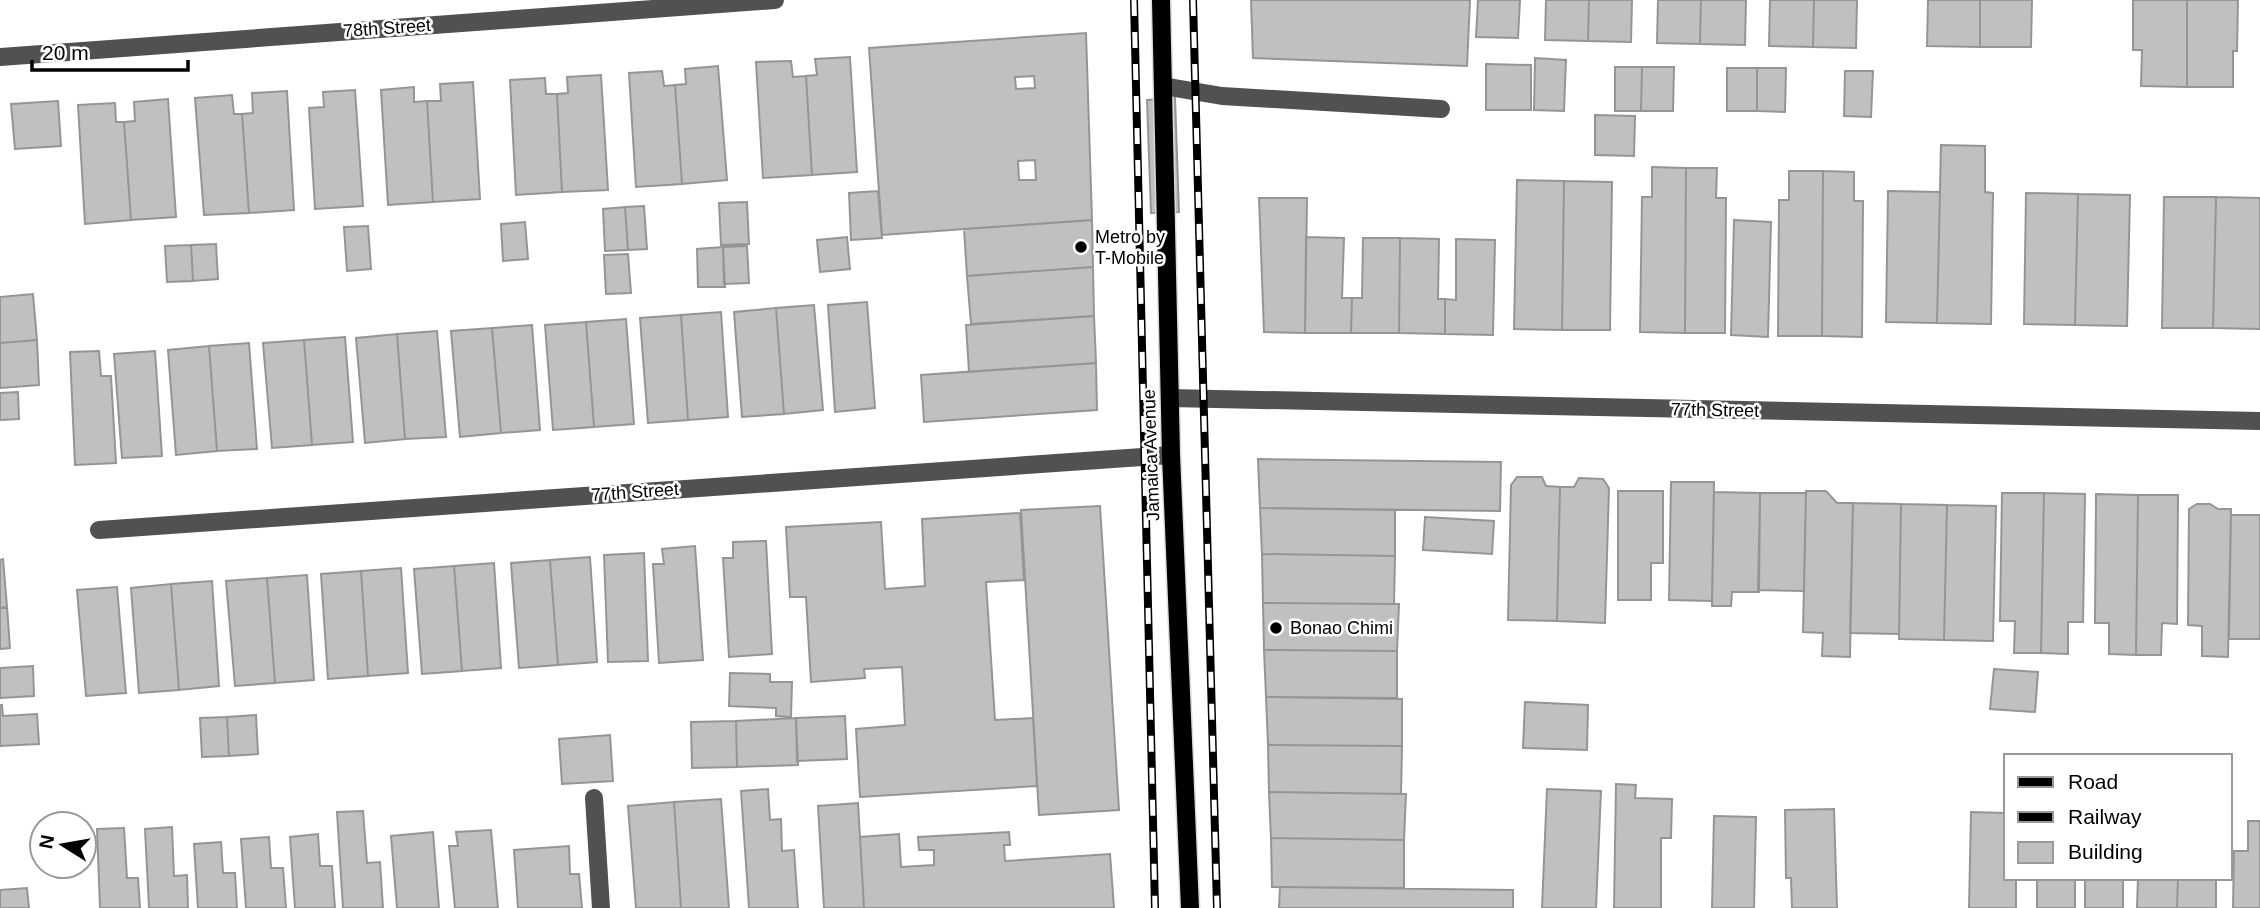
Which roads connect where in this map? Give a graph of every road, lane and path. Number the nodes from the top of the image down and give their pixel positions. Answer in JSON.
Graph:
{"nodes":[{"id":1,"x":775,"y":0,"type":"edge"},
{"id":2,"x":1161,"y":0,"type":"edge"},
{"id":3,"x":0,"y":57,"type":"edge"},
{"id":4,"x":1163,"y":86,"type":"junction"},
{"id":5,"x":1441,"y":109,"type":"dead end"},
{"id":6,"x":1170,"y":398,"type":"junction"},
{"id":7,"x":2260,"y":421,"type":"edge"},
{"id":8,"x":1171,"y":455,"type":"junction"},
{"id":9,"x":99,"y":530,"type":"dead end"},
{"id":10,"x":594,"y":798,"type":"dead end"},
{"id":11,"x":601,"y":908,"type":"edge"},
{"id":12,"x":1190,"y":908,"type":"edge"}],
"edges":[{"from":1,"to":3,"type":"street","name":"78th Street"},
{"from":2,"to":4,"type":"main road","name":"Jamaica Avenue"},
{"from":4,"to":5,"type":"street"},
{"from":4,"to":6,"type":"main road","name":"Jamaica Avenue"},
{"from":6,"to":7,"type":"street","name":"77th Street"},
{"from":6,"to":8,"type":"main road","name":"Jamaica Avenue"},
{"from":8,"to":9,"type":"street","name":"77th Street"},
{"from":8,"to":12,"type":"main road","name":"Jamaica Avenue"},
{"from":10,"to":11,"type":"street"}]}
